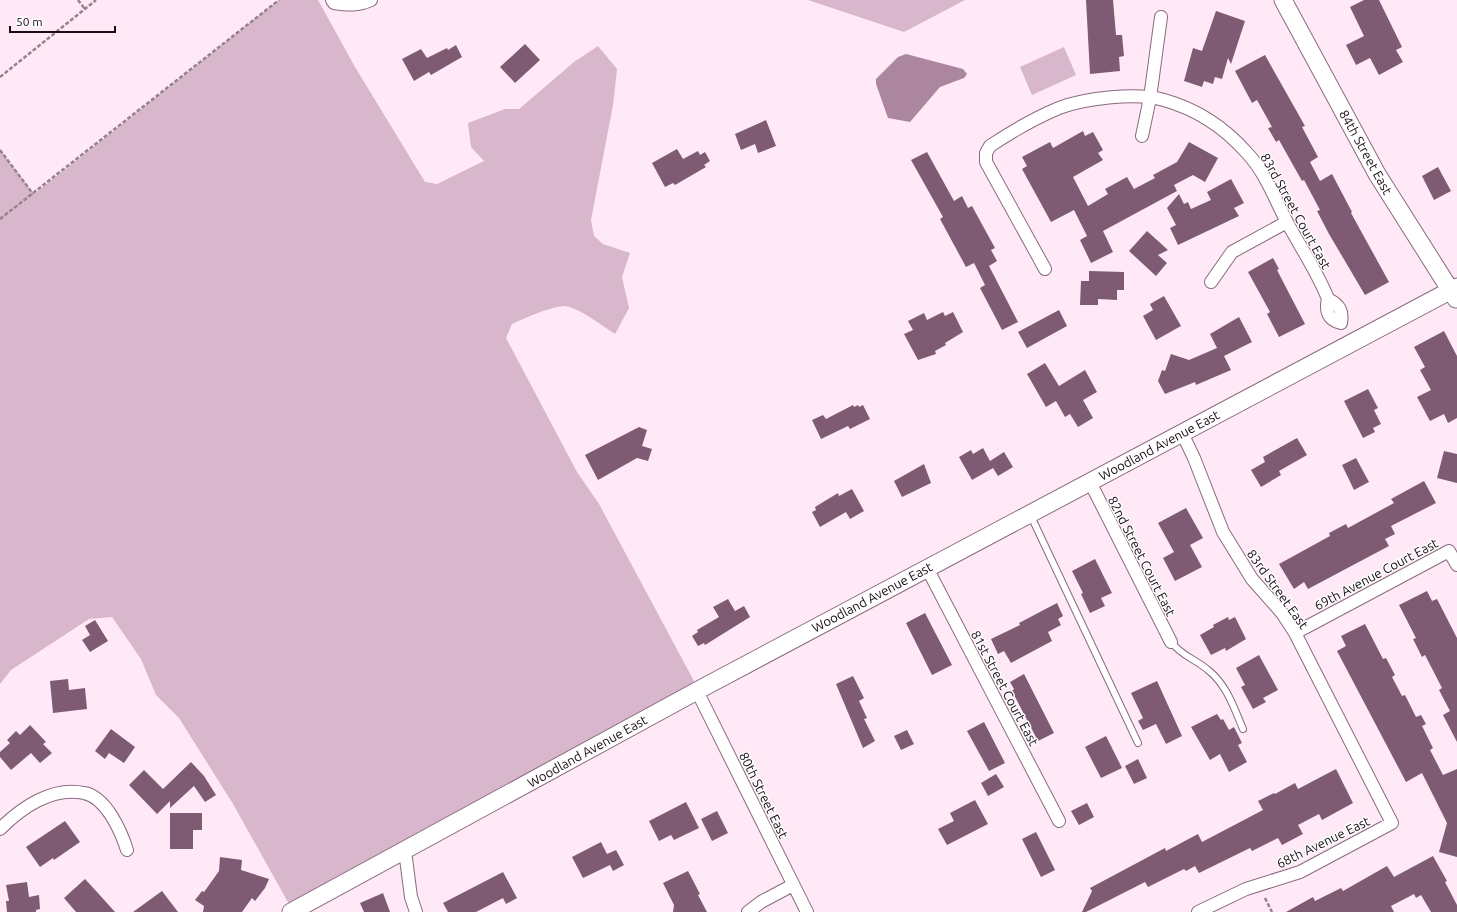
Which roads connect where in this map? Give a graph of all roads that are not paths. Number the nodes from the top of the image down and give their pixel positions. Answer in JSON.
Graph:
{"nodes":[{"id":1,"x":371,"y":0,"type":"edge"},
{"id":2,"x":1283,"y":0,"type":"edge"},
{"id":3,"x":333,"y":1,"type":"edge"},
{"id":4,"x":1161,"y":17,"type":"dead end"},
{"id":5,"x":1150,"y":98,"type":"junction"},
{"id":6,"x":1142,"y":136,"type":"dead end"},
{"id":7,"x":1287,"y":222,"type":"junction"},
{"id":8,"x":1045,"y":269,"type":"dead end"},
{"id":9,"x":1211,"y":282,"type":"dead end"},
{"id":10,"x":1455,"y":293,"type":"edge"},
{"id":11,"x":1353,"y":342,"type":"junction"},
{"id":12,"x":1182,"y":433,"type":"junction"},
{"id":13,"x":1090,"y":482,"type":"junction"},
{"id":14,"x":1030,"y":514,"type":"junction"},
{"id":15,"x":1457,"y":566,"type":"edge"},
{"id":16,"x":927,"y":568,"type":"junction"},
{"id":17,"x":1295,"y":633,"type":"junction"},
{"id":18,"x":1171,"y":642,"type":"joint"},
{"id":19,"x":697,"y":691,"type":"junction"},
{"id":20,"x":1243,"y":729,"type":"dead end"},
{"id":21,"x":1138,"y":743,"type":"dead end"},
{"id":22,"x":1059,"y":821,"type":"dead end"},
{"id":23,"x":1392,"y":823,"type":"joint"},
{"id":24,"x":0,"y":829,"type":"edge"},
{"id":25,"x":127,"y":850,"type":"dead end"},
{"id":26,"x":405,"y":851,"type":"junction"},
{"id":27,"x":793,"y":885,"type":"junction"},
{"id":28,"x":291,"y":912,"type":"edge"},
{"id":29,"x":416,"y":912,"type":"edge"},
{"id":30,"x":748,"y":912,"type":"edge"},
{"id":31,"x":807,"y":912,"type":"edge"},
{"id":32,"x":1198,"y":912,"type":"edge"}],
"edges":[{"from":1,"to":3,"type":"street"},
{"from":2,"to":10,"type":"street","name":"84th Street East"},
{"from":4,"to":5,"type":"street"},
{"from":5,"to":6,"type":"street"},
{"from":5,"to":7,"type":"street","name":"83rd Street Court East"},
{"from":5,"to":8,"type":"street","name":"83rd Street Court East"},
{"from":7,"to":9,"type":"street"},
{"from":7,"to":11,"type":"street","name":"83rd Street Court East"},
{"from":10,"to":11,"type":"street","name":"Woodland Avenue East"},
{"from":11,"to":12,"type":"street","name":"Woodland Avenue East"},
{"from":12,"to":13,"type":"street","name":"Woodland Avenue East"},
{"from":12,"to":17,"type":"street","name":"83rd Street East"},
{"from":13,"to":14,"type":"street","name":"Woodland Avenue East"},
{"from":13,"to":18,"type":"street","name":"82nd Street Court East"},
{"from":14,"to":16,"type":"street","name":"Woodland Avenue East"},
{"from":14,"to":21,"type":"lane"},
{"from":15,"to":17,"type":"street","name":"69th Avenue Court East"},
{"from":16,"to":19,"type":"street","name":"Woodland Avenue East"},
{"from":16,"to":22,"type":"street","name":"81st Street Court East"},
{"from":17,"to":23,"type":"street","name":"83rd Street East"},
{"from":18,"to":20,"type":"lane"},
{"from":19,"to":26,"type":"street","name":"Woodland Avenue East"},
{"from":19,"to":27,"type":"street","name":"80th Street East"},
{"from":23,"to":32,"type":"street","name":"68th Avenue East"},
{"from":24,"to":25,"type":"street"},
{"from":26,"to":28,"type":"street","name":"Woodland Avenue East"},
{"from":26,"to":29,"type":"street"},
{"from":27,"to":30,"type":"street"},
{"from":27,"to":31,"type":"street","name":"80th Street East"}]}
